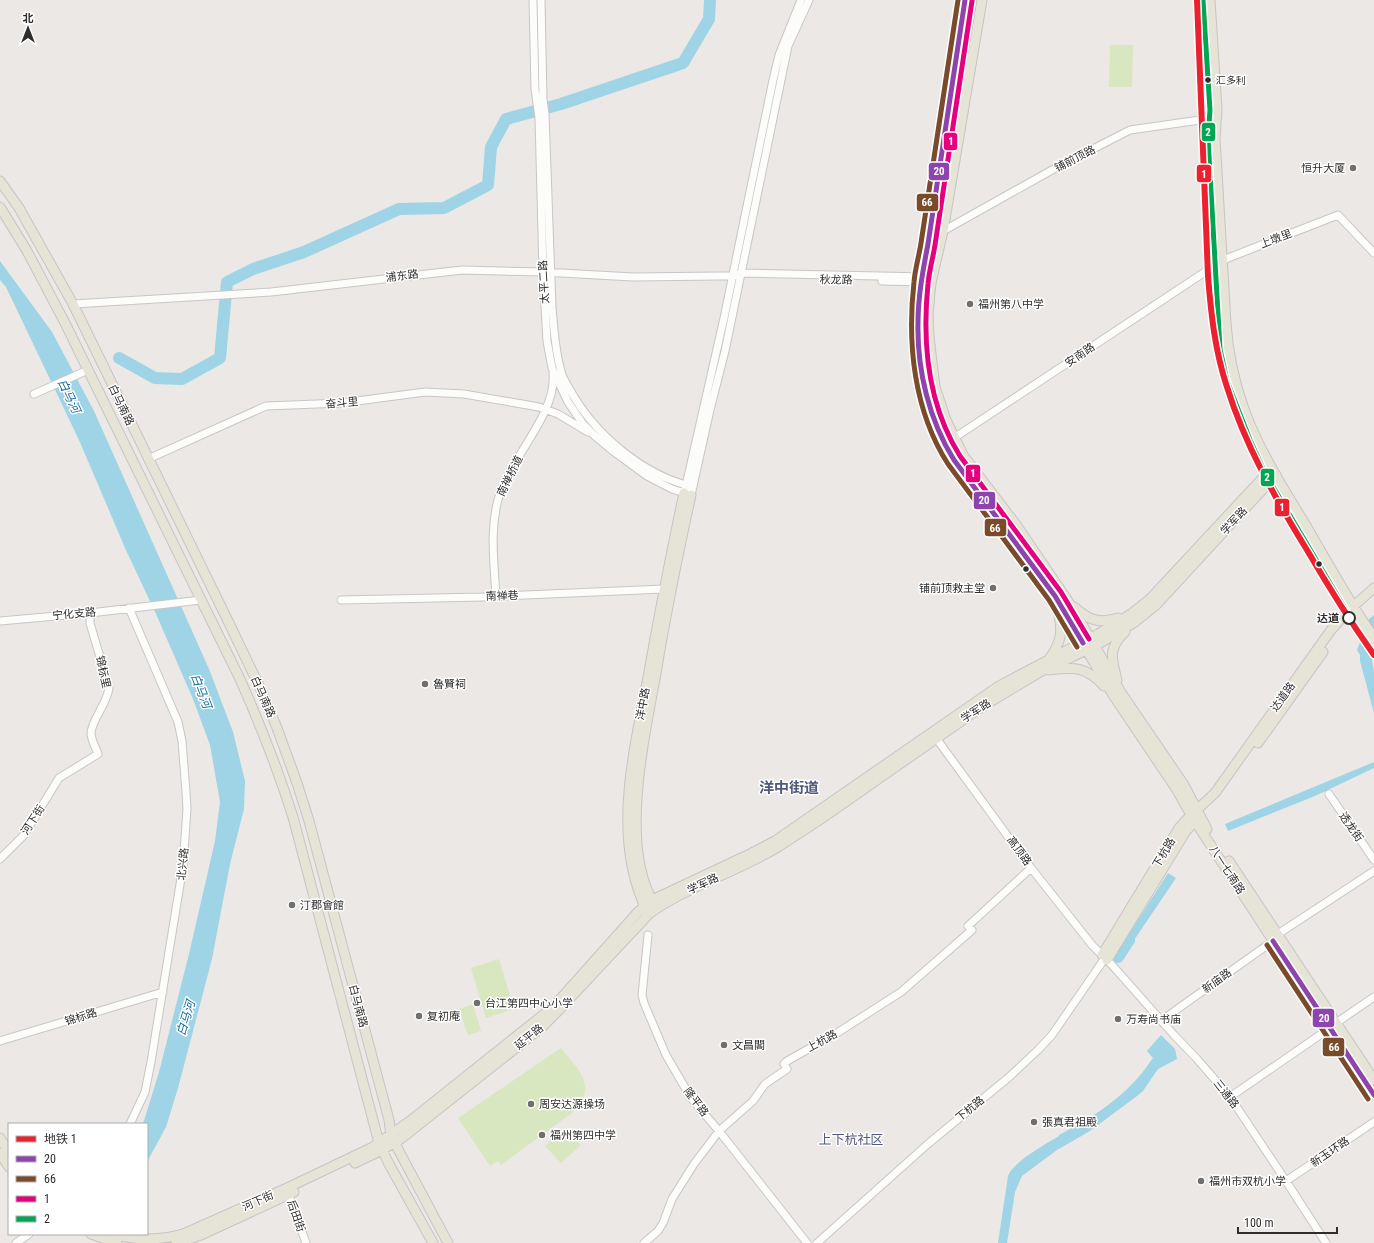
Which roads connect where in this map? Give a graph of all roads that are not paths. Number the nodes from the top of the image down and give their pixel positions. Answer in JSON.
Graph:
{"nodes":[{"id":1,"x":533,"y":0,"type":"edge"},
{"id":2,"x":541,"y":0,"type":"edge"},
{"id":3,"x":801,"y":0,"type":"edge"},
{"id":4,"x":809,"y":0,"type":"edge"},
{"id":5,"x":965,"y":0,"type":"edge"},
{"id":6,"x":982,"y":0,"type":"edge"},
{"id":7,"x":1203,"y":0,"type":"edge"},
{"id":8,"x":1210,"y":0,"type":"edge"},
{"id":9,"x":1213,"y":118,"type":"junction"},
{"id":10,"x":0,"y":181,"type":"edge"},
{"id":11,"x":0,"y":207,"type":"edge"},
{"id":12,"x":943,"y":231,"type":"junction"},
{"id":13,"x":1374,"y":253,"type":"edge"},
{"id":14,"x":1219,"y":263,"type":"junction"},
{"id":15,"x":547,"y":272,"type":"junction"},
{"id":16,"x":732,"y":276,"type":"junction"},
{"id":17,"x":740,"y":276,"type":"junction"},
{"id":18,"x":921,"y":279,"type":"junction"},
{"id":19,"x":932,"y":280,"type":"junction"},
{"id":20,"x":72,"y":304,"type":"junction"},
{"id":21,"x":552,"y":368,"type":"junction"},
{"id":22,"x":88,"y":370,"type":"junction"},
{"id":23,"x":34,"y":394,"type":"dead end"},
{"id":24,"x":545,"y":409,"type":"junction"},
{"id":25,"x":595,"y":436,"type":"junction"},
{"id":26,"x":954,"y":438,"type":"junction"},
{"id":27,"x":944,"y":444,"type":"junction"},
{"id":28,"x":148,"y":459,"type":"junction"},
{"id":29,"x":1271,"y":475,"type":"junction"},
{"id":30,"x":689,"y":490,"type":"junction"},
{"id":31,"x":1374,"y":588,"type":"edge"},
{"id":32,"x":664,"y":589,"type":"junction"},
{"id":33,"x":1374,"y":594,"type":"edge"},
{"id":34,"x":496,"y":596,"type":"junction"},
{"id":35,"x":1055,"y":596,"type":"junction"},
{"id":36,"x":201,"y":600,"type":"junction"},
{"id":37,"x":341,"y":600,"type":"dead end"},
{"id":38,"x":1068,"y":602,"type":"junction"},
{"id":39,"x":129,"y":608,"type":"junction"},
{"id":40,"x":1351,"y":611,"type":"junction"},
{"id":41,"x":90,"y":613,"type":"junction"},
{"id":42,"x":1133,"y":618,"type":"junction"},
{"id":43,"x":0,"y":621,"type":"edge"},
{"id":44,"x":1374,"y":638,"type":"edge"},
{"id":45,"x":1089,"y":644,"type":"junction"},
{"id":46,"x":1374,"y":651,"type":"edge"},
{"id":47,"x":1048,"y":660,"type":"junction"},
{"id":48,"x":1040,"y":672,"type":"junction"},
{"id":49,"x":1117,"y":693,"type":"junction"},
{"id":50,"x":936,"y":738,"type":"junction"},
{"id":51,"x":59,"y":778,"type":"joint"},
{"id":52,"x":1328,"y":794,"type":"dead end"},
{"id":53,"x":1196,"y":815,"type":"junction"},
{"id":54,"x":0,"y":858,"type":"edge"},
{"id":55,"x":1374,"y":860,"type":"edge"},
{"id":56,"x":1031,"y":868,"type":"junction"},
{"id":57,"x":1374,"y":871,"type":"edge"},
{"id":58,"x":655,"y":904,"type":"junction"},
{"id":59,"x":646,"y":910,"type":"junction"},
{"id":60,"x":648,"y":935,"type":"dead end"},
{"id":61,"x":1275,"y":937,"type":"junction"},
{"id":62,"x":1105,"y":958,"type":"junction"},
{"id":63,"x":163,"y":992,"type":"junction"},
{"id":64,"x":1374,"y":997,"type":"edge"},
{"id":65,"x":1162,"y":1020,"type":"junction"},
{"id":66,"x":1333,"y":1025,"type":"junction"},
{"id":67,"x":0,"y":1041,"type":"edge"},
{"id":68,"x":1374,"y":1080,"type":"edge"},
{"id":69,"x":1374,"y":1095,"type":"edge"},
{"id":70,"x":1230,"y":1097,"type":"junction"},
{"id":71,"x":1374,"y":1122,"type":"edge"},
{"id":72,"x":130,"y":1123,"type":"edge"},
{"id":73,"x":719,"y":1131,"type":"junction"},
{"id":74,"x":0,"y":1138,"type":"edge"},
{"id":75,"x":393,"y":1139,"type":"junction"},
{"id":76,"x":380,"y":1147,"type":"junction"},
{"id":77,"x":8,"y":1150,"type":"edge"},
{"id":78,"x":0,"y":1153,"type":"edge"},
{"id":79,"x":8,"y":1165,"type":"edge"},
{"id":80,"x":1286,"y":1181,"type":"junction"},
{"id":81,"x":288,"y":1191,"type":"junction"},
{"id":82,"x":28,"y":1235,"type":"edge"},
{"id":83,"x":95,"y":1235,"type":"edge"},
{"id":84,"x":201,"y":1235,"type":"edge"},
{"id":85,"x":115,"y":1239,"type":"edge"},
{"id":86,"x":16,"y":1243,"type":"edge"},
{"id":87,"x":176,"y":1243,"type":"edge"},
{"id":88,"x":306,"y":1243,"type":"edge"},
{"id":89,"x":433,"y":1243,"type":"edge"},
{"id":90,"x":448,"y":1243,"type":"edge"},
{"id":91,"x":644,"y":1243,"type":"edge"},
{"id":92,"x":807,"y":1243,"type":"edge"},
{"id":93,"x":817,"y":1243,"type":"edge"},
{"id":94,"x":1326,"y":1243,"type":"edge"}],
"edges":[{"from":1,"to":15,"type":"street","name":"太平二路"},
{"from":2,"to":15,"type":"street","name":"太平二路"},
{"from":3,"to":16,"type":"street"},
{"from":4,"to":17,"type":"street"},
{"from":5,"to":18,"type":"main road"},
{"from":6,"to":12,"type":"main road"},
{"from":7,"to":9,"type":"main road"},
{"from":8,"to":9,"type":"main road"},
{"from":9,"to":12,"type":"street","name":"铺前顶路"},
{"from":9,"to":14,"type":"main road"},
{"from":10,"to":20,"type":"main road","name":"白马南路"},
{"from":11,"to":22,"type":"main road"},
{"from":12,"to":19,"type":"main road"},
{"from":13,"to":14,"type":"street","name":"上墩里"},
{"from":14,"to":26,"type":"street","name":"安南路"},
{"from":14,"to":29,"type":"main road"},
{"from":15,"to":16,"type":"street","name":"浦东路"},
{"from":15,"to":20,"type":"street","name":"浦东路"},
{"from":15,"to":21,"type":"street","name":"太平二路"},
{"from":15,"to":30,"type":"street","name":"太平二路"},
{"from":16,"to":17,"type":"street","name":"秋龙路"},
{"from":16,"to":30,"type":"street"},
{"from":17,"to":18,"type":"street","name":"秋龙路"},
{"from":17,"to":30,"type":"street"},
{"from":18,"to":19,"type":"street","name":"秋龙路"},
{"from":18,"to":27,"type":"main road"},
{"from":19,"to":26,"type":"main road"},
{"from":20,"to":28,"type":"main road","name":"白马南路"},
{"from":21,"to":24,"type":"street","name":"南禅桥道"},
{"from":21,"to":25,"type":"street","name":"太平二路"},
{"from":22,"to":23,"type":"street"},
{"from":22,"to":36,"type":"main road"},
{"from":24,"to":25,"type":"street","name":"奋斗里"},
{"from":24,"to":28,"type":"street","name":"奋斗里"},
{"from":24,"to":34,"type":"street","name":"南禅桥道"},
{"from":25,"to":30,"type":"street","name":"太平二路"},
{"from":26,"to":27,"type":"street","name":"安南路"},
{"from":26,"to":38,"type":"main road"},
{"from":27,"to":35,"type":"main road"},
{"from":28,"to":75,"type":"main road","name":"白马南路"},
{"from":29,"to":40,"type":"main road"},
{"from":29,"to":42,"type":"main road","name":"学军路"},
{"from":30,"to":32,"type":"main road","name":"洋中路"},
{"from":30,"to":58,"type":"main road","name":"洋中路"},
{"from":31,"to":40,"type":"main road"},
{"from":32,"to":34,"type":"street","name":"南禅巷"},
{"from":32,"to":59,"type":"main road","name":"洋中路"},
{"from":33,"to":40,"type":"main road"},
{"from":34,"to":37,"type":"street","name":"南禅巷"},
{"from":35,"to":45,"type":"main road"},
{"from":35,"to":47,"type":"main road"},
{"from":36,"to":39,"type":"street","name":"宁化支路"},
{"from":36,"to":76,"type":"main road"},
{"from":38,"to":42,"type":"main road"},
{"from":38,"to":45,"type":"main road"},
{"from":39,"to":41,"type":"street","name":"宁化支路"},
{"from":39,"to":63,"type":"street","name":"北兴路"},
{"from":40,"to":44,"type":"main road"},
{"from":40,"to":46,"type":"main road"},
{"from":40,"to":53,"type":"main road","name":"下杭路"},
{"from":41,"to":43,"type":"street","name":"宁化支路"},
{"from":41,"to":51,"type":"street","name":"锦标里"},
{"from":42,"to":45,"type":"main road","name":"学军路"},
{"from":42,"to":49,"type":"main road"},
{"from":45,"to":47,"type":"main road","name":"学军路"},
{"from":45,"to":48,"type":"main road","name":"学军路"},
{"from":45,"to":49,"type":"main road","name":"八一七南路"},
{"from":47,"to":58,"type":"main road","name":"学军路"},
{"from":48,"to":49,"type":"main road"},
{"from":48,"to":50,"type":"main road","name":"学军路"},
{"from":49,"to":53,"type":"main road","name":"八一七南路"},
{"from":50,"to":56,"type":"street","name":"高顶路"},
{"from":50,"to":58,"type":"main road","name":"学军路"},
{"from":51,"to":54,"type":"street","name":"河下街"},
{"from":52,"to":55,"type":"street","name":"透龙街"},
{"from":53,"to":61,"type":"main road","name":"八一七南路"},
{"from":53,"to":62,"type":"main road","name":"下杭路"},
{"from":56,"to":62,"type":"street","name":"高顶路"},
{"from":56,"to":73,"type":"street","name":"上杭路"},
{"from":57,"to":61,"type":"street","name":"新庙路"},
{"from":58,"to":59,"type":"main road","name":"学军路"},
{"from":59,"to":75,"type":"main road","name":"延平路"},
{"from":60,"to":73,"type":"street","name":"隆平路"},
{"from":61,"to":65,"type":"street","name":"新庙路"},
{"from":61,"to":66,"type":"main road","name":"八一七南路"},
{"from":62,"to":65,"type":"street","name":"三通路"},
{"from":62,"to":93,"type":"street","name":"下杭路"},
{"from":63,"to":67,"type":"street","name":"锦标路"},
{"from":63,"to":72,"type":"street","name":"北兴路"},
{"from":64,"to":66,"type":"street"},
{"from":65,"to":70,"type":"street","name":"三通路"},
{"from":66,"to":68,"type":"main road","name":"八一七南路"},
{"from":66,"to":69,"type":"main road","name":"八一七南路"},
{"from":66,"to":70,"type":"street"},
{"from":70,"to":80,"type":"street","name":"三通路"},
{"from":71,"to":80,"type":"street","name":"新玉环路"},
{"from":73,"to":91,"type":"street","name":"上杭路"},
{"from":73,"to":92,"type":"street","name":"隆平路"},
{"from":74,"to":77,"type":"main road"},
{"from":75,"to":76,"type":"main road","name":"河下街"},
{"from":75,"to":90,"type":"main road","name":"白马南路"},
{"from":76,"to":81,"type":"main road","name":"河下街"},
{"from":76,"to":89,"type":"main road"},
{"from":78,"to":79,"type":"main road"},
{"from":80,"to":94,"type":"street","name":"三通路"},
{"from":81,"to":84,"type":"main road","name":"河下街"},
{"from":81,"to":88,"type":"street","name":"后田街"},
{"from":82,"to":86,"type":"street"},
{"from":83,"to":85,"type":"main road","name":"河下街"},
{"from":84,"to":85,"type":"main road","name":"河下街"},
{"from":84,"to":87,"type":"main road","name":"河下街"}]}
